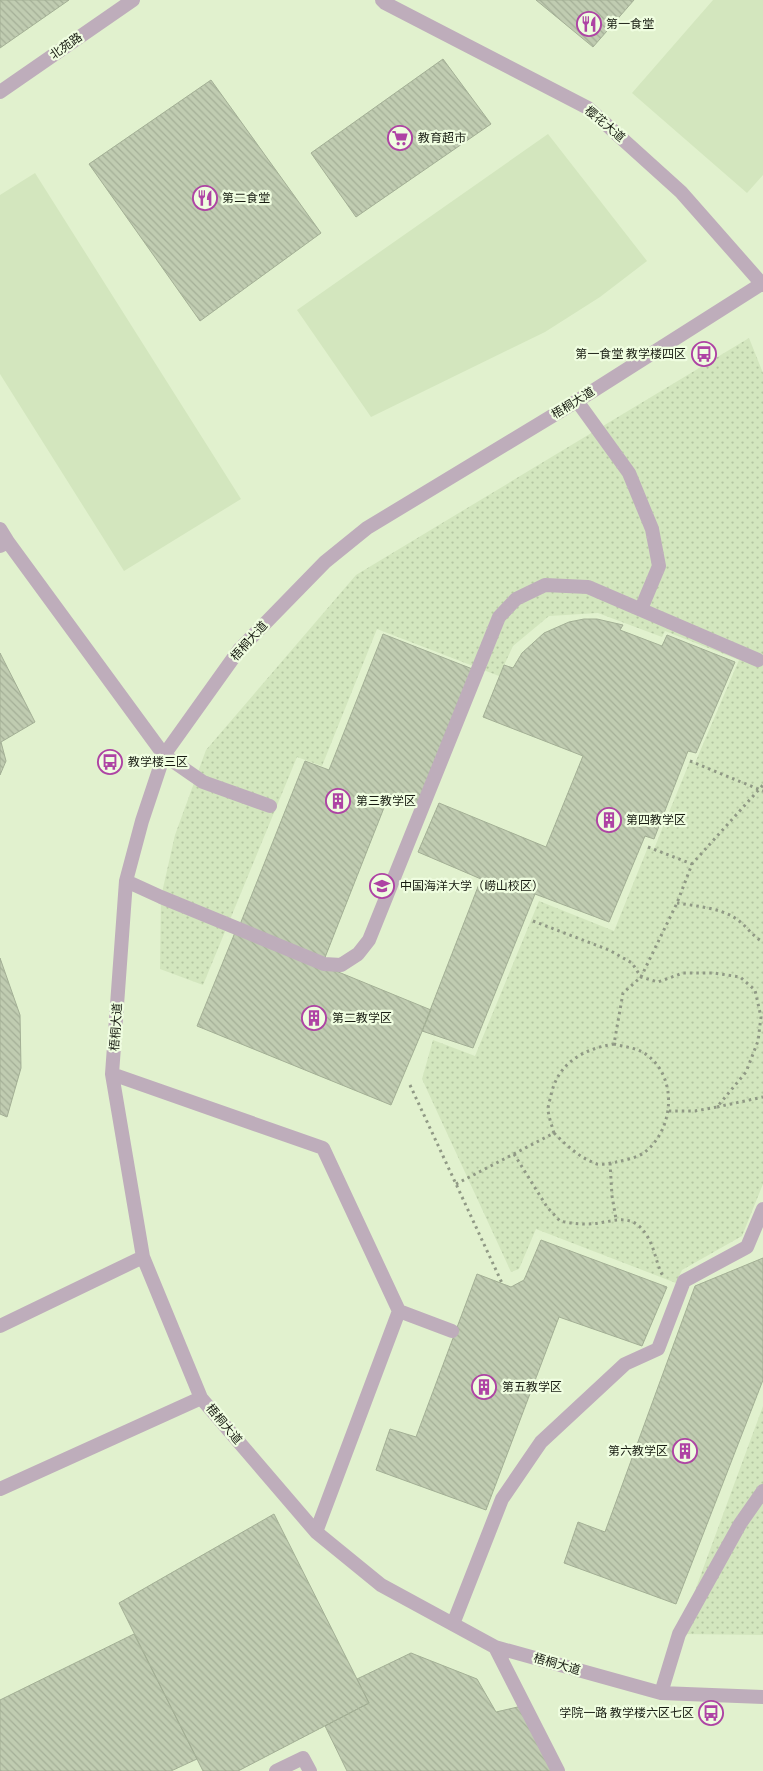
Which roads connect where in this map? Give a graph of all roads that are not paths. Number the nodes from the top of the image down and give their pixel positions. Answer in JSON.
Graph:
{"nodes":[{"id":1,"x":133,"y":0,"type":"edge"},
{"id":2,"x":382,"y":0,"type":"edge"},
{"id":3,"x":0,"y":92,"type":"edge"},
{"id":4,"x":763,"y":284,"type":"edge"},
{"id":5,"x":577,"y":401,"type":"junction"},
{"id":6,"x":0,"y":529,"type":"edge"},
{"id":7,"x":4,"y":544,"type":"edge"},
{"id":8,"x":641,"y":610,"type":"junction"},
{"id":9,"x":758,"y":660,"type":"dead end"},
{"id":10,"x":164,"y":755,"type":"junction"},
{"id":11,"x":270,"y":806,"type":"dead end"},
{"id":12,"x":126,"y":881,"type":"junction"},
{"id":13,"x":112,"y":1074,"type":"junction"},
{"id":14,"x":763,"y":1209,"type":"edge"},
{"id":15,"x":142,"y":1257,"type":"junction"},
{"id":16,"x":399,"y":1311,"type":"junction"},
{"id":17,"x":0,"y":1326,"type":"edge"},
{"id":18,"x":452,"y":1331,"type":"dead end"},
{"id":19,"x":201,"y":1398,"type":"junction"},
{"id":20,"x":0,"y":1489,"type":"edge"},
{"id":21,"x":763,"y":1491,"type":"edge"},
{"id":22,"x":316,"y":1532,"type":"junction"},
{"id":23,"x":453,"y":1624,"type":"junction"},
{"id":24,"x":495,"y":1646,"type":"junction"},
{"id":25,"x":661,"y":1693,"type":"junction"},
{"id":26,"x":763,"y":1697,"type":"edge"},
{"id":27,"x":276,"y":1771,"type":"edge"},
{"id":28,"x":310,"y":1771,"type":"edge"},
{"id":29,"x":558,"y":1771,"type":"edge"}],
"edges":[{"from":1,"to":3,"type":"lane","name":"北苑路"},
{"from":2,"to":4,"type":"lane","name":"樱花大道"},
{"from":4,"to":5,"type":"lane","name":"梧桐大道"},
{"from":5,"to":8,"type":"lane"},
{"from":5,"to":10,"type":"lane","name":"梧桐大道"},
{"from":6,"to":7,"type":"lane"},
{"from":7,"to":10,"type":"lane"},
{"from":8,"to":9,"type":"lane"},
{"from":8,"to":12,"type":"lane"},
{"from":10,"to":11,"type":"lane"},
{"from":10,"to":12,"type":"lane","name":"梧桐大道"},
{"from":12,"to":13,"type":"lane","name":"梧桐大道"},
{"from":13,"to":15,"type":"lane","name":"梧桐大道"},
{"from":13,"to":16,"type":"lane"},
{"from":14,"to":23,"type":"lane"},
{"from":15,"to":17,"type":"lane"},
{"from":15,"to":19,"type":"lane","name":"梧桐大道"},
{"from":16,"to":18,"type":"lane"},
{"from":16,"to":22,"type":"lane"},
{"from":19,"to":20,"type":"lane"},
{"from":19,"to":22,"type":"lane","name":"梧桐大道"},
{"from":21,"to":25,"type":"lane"},
{"from":22,"to":23,"type":"lane","name":"梧桐大道"},
{"from":23,"to":24,"type":"lane","name":"梧桐大道"},
{"from":24,"to":25,"type":"lane","name":"梧桐大道"},
{"from":24,"to":29,"type":"lane"},
{"from":25,"to":26,"type":"lane","name":"梧桐大道"},
{"from":27,"to":28,"type":"lane"}]}
